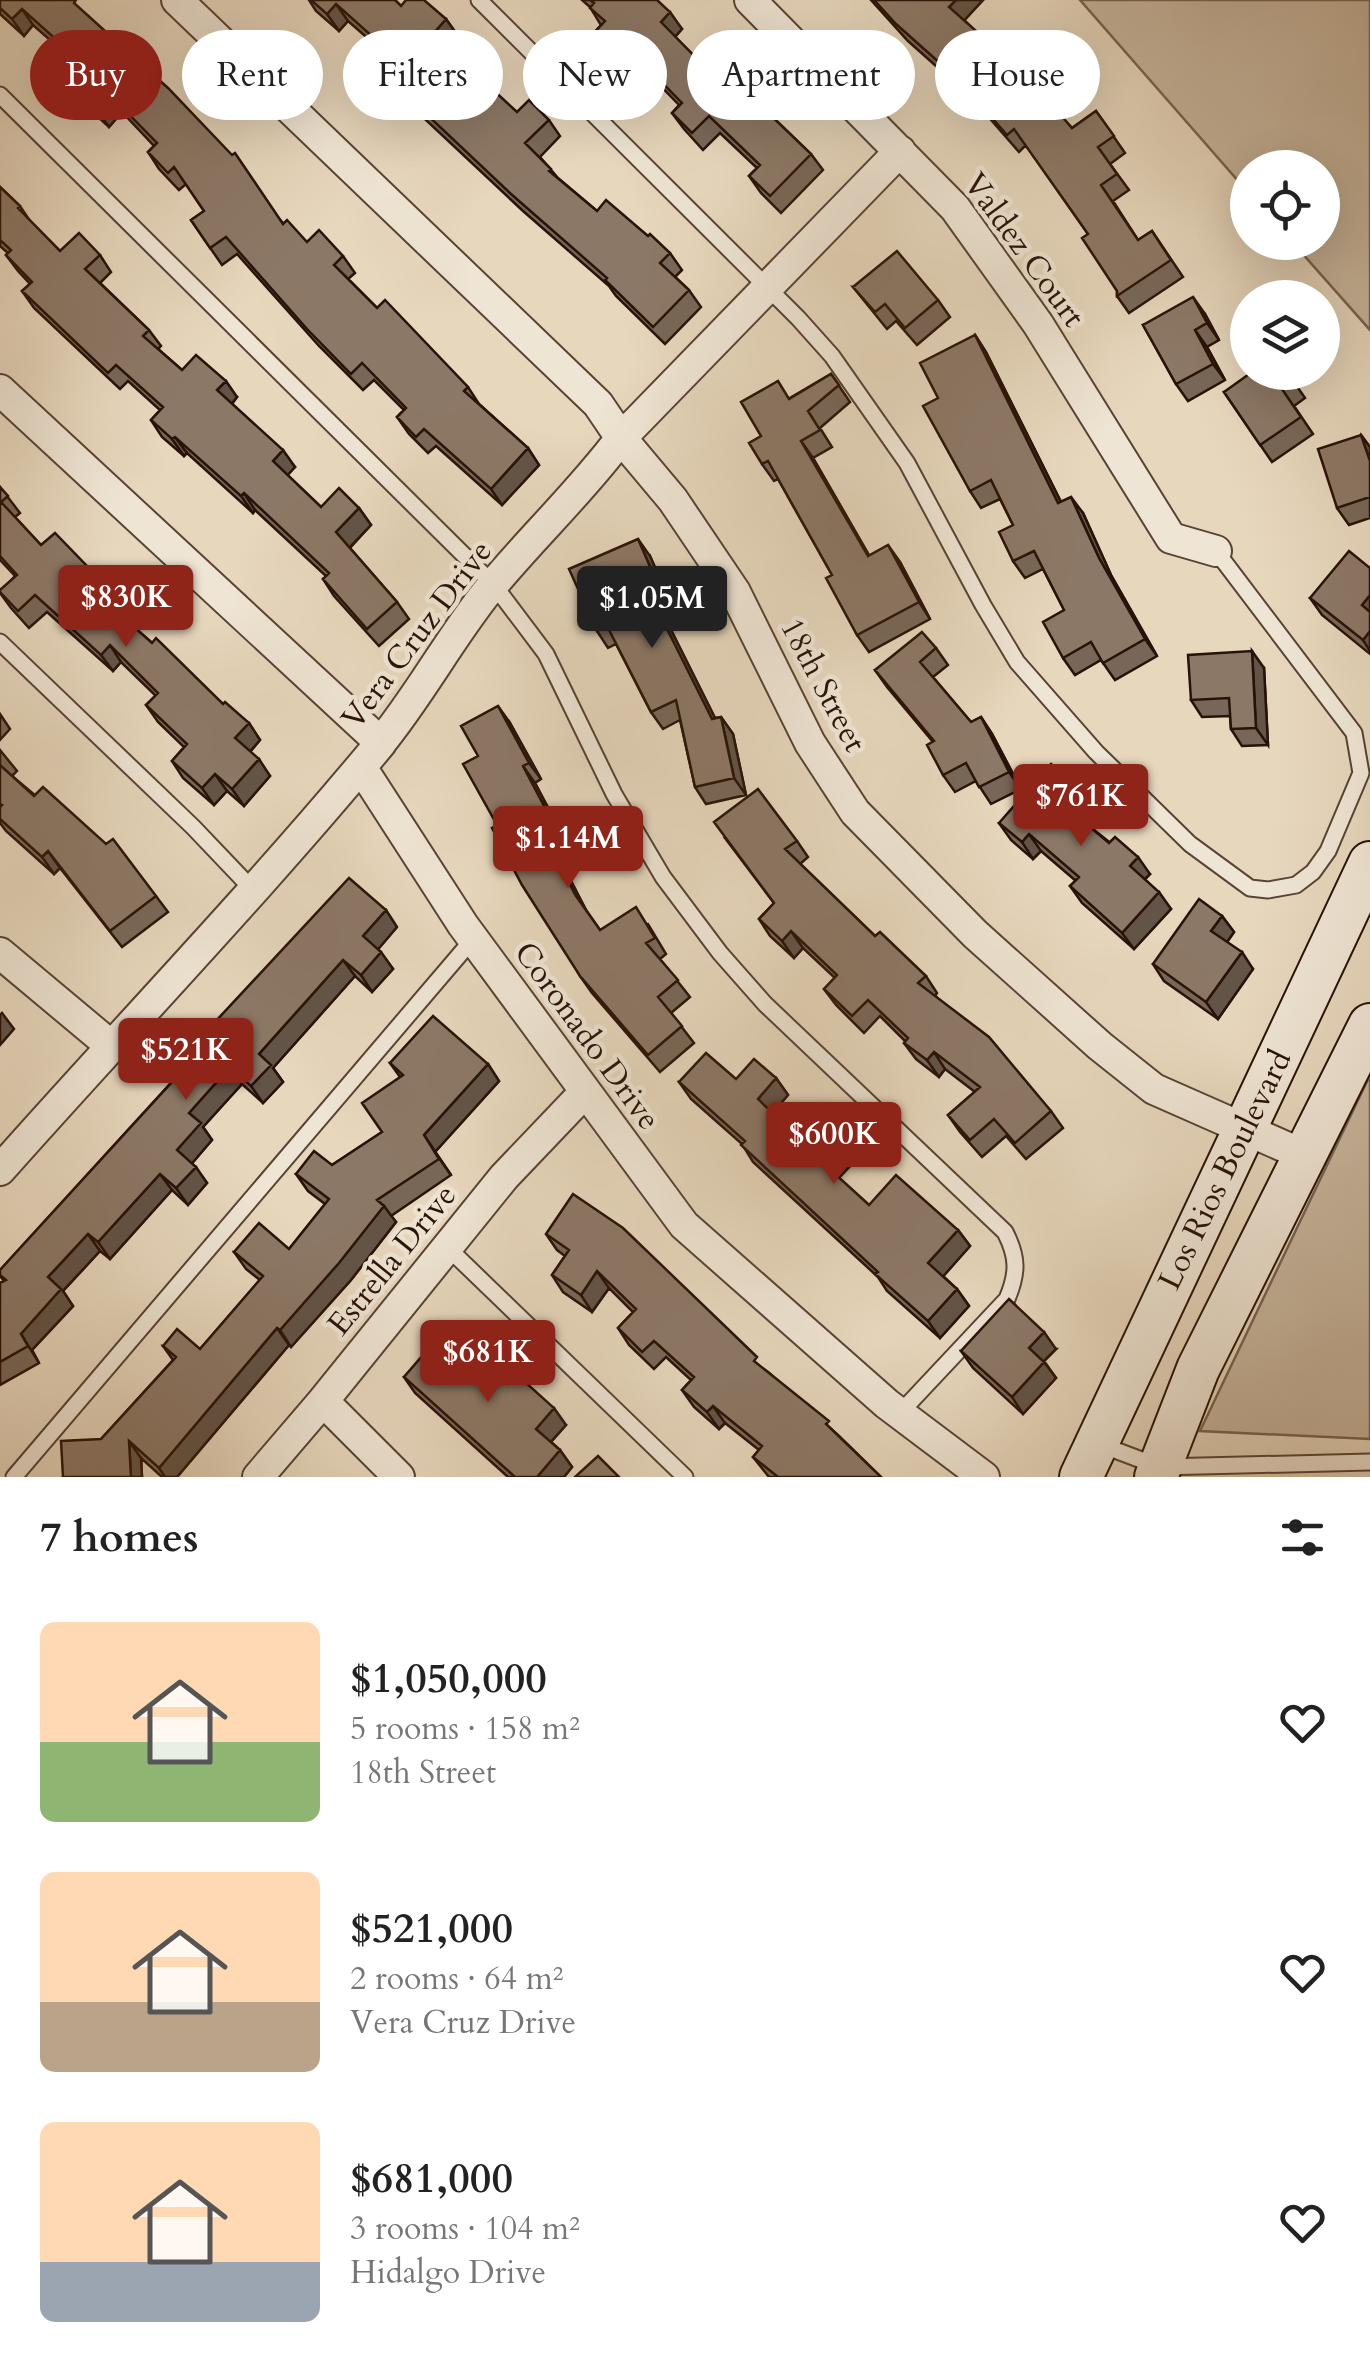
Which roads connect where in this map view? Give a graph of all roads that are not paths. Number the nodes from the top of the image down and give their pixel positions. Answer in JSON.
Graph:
{"nodes":[{"id":1,"x":176,"y":0,"type":"edge"},
{"id":2,"x":479,"y":0,"type":"edge"},
{"id":3,"x":750,"y":0,"type":"edge"},
{"id":4,"x":0,"y":95,"type":"edge"},
{"id":5,"x":900,"y":151,"type":"junction"},
{"id":6,"x":768,"y":289,"type":"junction"},
{"id":7,"x":0,"y":390,"type":"edge"},
{"id":8,"x":621,"y":438,"type":"junction"},
{"id":9,"x":1216,"y":551,"type":"joint"},
{"id":10,"x":494,"y":584,"type":"junction"},
{"id":11,"x":0,"y":642,"type":"edge"},
{"id":12,"x":381,"y":743,"type":"junction"},
{"id":13,"x":1370,"y":863,"type":"edge"},
{"id":14,"x":254,"y":891,"type":"junction"},
{"id":15,"x":474,"y":940,"type":"junction"},
{"id":16,"x":0,"y":953,"type":"edge"},
{"id":17,"x":1370,"y":1025,"type":"edge"},
{"id":18,"x":110,"y":1045,"type":"junction"},
{"id":19,"x":584,"y":1092,"type":"junction"},
{"id":20,"x":1246,"y":1128,"type":"junction"},
{"id":21,"x":1306,"y":1156,"type":"junction"},
{"id":22,"x":0,"y":1170,"type":"edge"},
{"id":23,"x":447,"y":1247,"type":"junction"},
{"id":24,"x":324,"y":1401,"type":"junction"},
{"id":25,"x":900,"y":1414,"type":"junction"},
{"id":26,"x":1088,"y":1460,"type":"edge"},
{"id":27,"x":1370,"y":1462,"type":"edge"},
{"id":28,"x":1158,"y":1472,"type":"edge"},
{"id":29,"x":14,"y":1477,"type":"edge"},
{"id":30,"x":258,"y":1477,"type":"edge"},
{"id":31,"x":398,"y":1477,"type":"edge"},
{"id":32,"x":684,"y":1477,"type":"edge"},
{"id":33,"x":984,"y":1477,"type":"edge"}],
"edges":[{"from":1,"to":8,"type":"street","name":"18th Street"},
{"from":2,"to":6,"type":"lane"},
{"from":3,"to":5,"type":"street","name":"Valdez Court"},
{"from":4,"to":10,"type":"lane"},
{"from":5,"to":6,"type":"street","name":"Vera Cruz Drive"},
{"from":5,"to":9,"type":"street","name":"Valdez Court"},
{"from":6,"to":8,"type":"street","name":"Vera Cruz Drive"},
{"from":6,"to":9,"type":"lane"},
{"from":7,"to":12,"type":"street"},
{"from":8,"to":10,"type":"street","name":"Vera Cruz Drive"},
{"from":8,"to":20,"type":"street","name":"18th Street"},
{"from":10,"to":12,"type":"street","name":"Vera Cruz Drive"},
{"from":10,"to":25,"type":"lane"},
{"from":11,"to":14,"type":"lane"},
{"from":12,"to":14,"type":"street","name":"Vera Cruz Drive"},
{"from":12,"to":15,"type":"street","name":"Coronado Drive"},
{"from":13,"to":20,"type":"main road","name":"Los Rios Boulevard"},
{"from":14,"to":18,"type":"street","name":"Vera Cruz Drive"},
{"from":15,"to":19,"type":"street","name":"Coronado Drive"},
{"from":15,"to":29,"type":"lane"},
{"from":16,"to":18,"type":"street"},
{"from":17,"to":21,"type":"main road","name":"Los Rios Boulevard"},
{"from":18,"to":22,"type":"street","name":"Vera Cruz Drive"},
{"from":19,"to":23,"type":"street","name":"Estrella Drive"},
{"from":19,"to":25,"type":"street","name":"Coronado Drive"},
{"from":20,"to":21,"type":"street","name":"18th Street"},
{"from":20,"to":26,"type":"main road","name":"Los Rios Boulevard"},
{"from":21,"to":28,"type":"main road","name":"Los Rios Boulevard"},
{"from":23,"to":24,"type":"street","name":"Estrella Drive"},
{"from":23,"to":32,"type":"lane"},
{"from":24,"to":30,"type":"street","name":"Estrella Drive"},
{"from":24,"to":31,"type":"street"},
{"from":25,"to":33,"type":"street","name":"Coronado Drive"},
{"from":26,"to":28,"type":"lane"},
{"from":27,"to":28,"type":"lane"}]}
